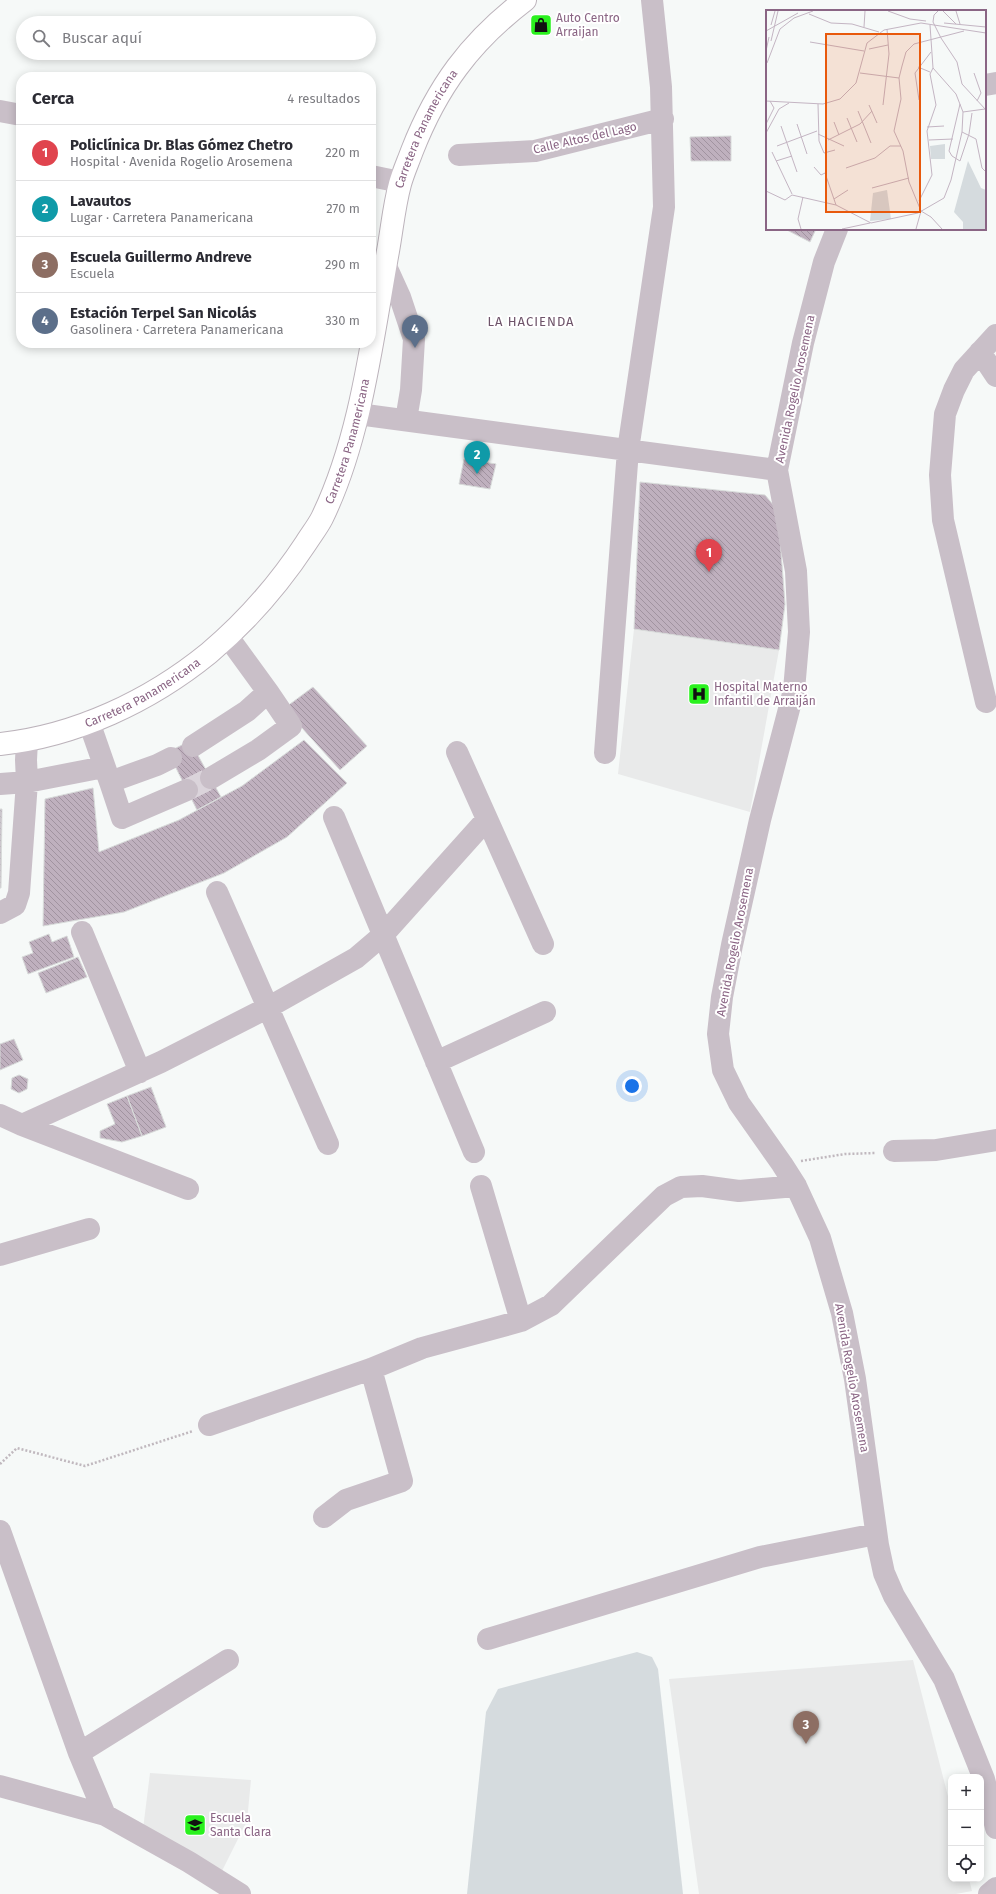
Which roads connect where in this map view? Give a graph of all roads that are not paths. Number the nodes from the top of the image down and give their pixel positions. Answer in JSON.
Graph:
{"nodes":[{"id":1,"x":525,"y":0,"type":"edge"},
{"id":2,"x":652,"y":0,"type":"edge"},
{"id":3,"x":996,"y":83,"type":"edge"},
{"id":4,"x":986,"y":86,"type":"edge"},
{"id":5,"x":0,"y":111,"type":"edge"},
{"id":6,"x":16,"y":114,"type":"edge"},
{"id":7,"x":663,"y":119,"type":"junction"},
{"id":8,"x":459,"y":155,"type":"dead end"},
{"id":9,"x":376,"y":177,"type":"edge"},
{"id":10,"x":400,"y":182,"type":"junction"},
{"id":11,"x":837,"y":230,"type":"edge"},
{"id":12,"x":385,"y":264,"type":"junction"},
{"id":13,"x":376,"y":314,"type":"edge"},
{"id":14,"x":996,"y":335,"type":"edge"},
{"id":15,"x":370,"y":348,"type":"edge"},
{"id":16,"x":980,"y":352,"type":"junction"},
{"id":17,"x":996,"y":376,"type":"edge"},
{"id":18,"x":358,"y":414,"type":"junction"},
{"id":19,"x":406,"y":420,"type":"junction"},
{"id":20,"x":628,"y":450,"type":"junction"},
{"id":21,"x":777,"y":470,"type":"junction"},
{"id":22,"x":228,"y":637,"type":"junction"},
{"id":23,"x":268,"y":692,"type":"junction"},
{"id":24,"x":986,"y":702,"type":"dead end"},
{"id":25,"x":89,"y":722,"type":"junction"},
{"id":26,"x":27,"y":741,"type":"junction"},
{"id":27,"x":0,"y":744,"type":"edge"},
{"id":28,"x":193,"y":746,"type":"dead end"},
{"id":29,"x":457,"y":752,"type":"dead end"},
{"id":30,"x":605,"y":753,"type":"dead end"},
{"id":31,"x":171,"y":758,"type":"dead end"},
{"id":32,"x":107,"y":774,"type":"junction"},
{"id":33,"x":211,"y":778,"type":"tunnel mouth"},
{"id":34,"x":27,"y":782,"type":"junction"},
{"id":35,"x":0,"y":784,"type":"edge"},
{"id":36,"x":187,"y":790,"type":"tunnel mouth"},
{"id":37,"x":334,"y":817,"type":"dead end"},
{"id":38,"x":487,"y":819,"type":"junction"},
{"id":39,"x":217,"y":892,"type":"dead end"},
{"id":40,"x":0,"y":913,"type":"edge"},
{"id":41,"x":82,"y":932,"type":"dead end"},
{"id":42,"x":383,"y":935,"type":"junction"},
{"id":43,"x":543,"y":944,"type":"dead end"},
{"id":44,"x":269,"y":1006,"type":"junction"},
{"id":45,"x":545,"y":1012,"type":"dead end"},
{"id":46,"x":436,"y":1062,"type":"junction"},
{"id":47,"x":140,"y":1072,"type":"junction"},
{"id":48,"x":0,"y":1115,"type":"edge"},
{"id":49,"x":22,"y":1125,"type":"junction"},
{"id":50,"x":996,"y":1140,"type":"edge"},
{"id":51,"x":328,"y":1144,"type":"dead end"},
{"id":52,"x":894,"y":1151,"type":"road end"},
{"id":53,"x":474,"y":1152,"type":"dead end"},
{"id":54,"x":481,"y":1186,"type":"dead end"},
{"id":55,"x":796,"y":1186,"type":"junction"},
{"id":56,"x":188,"y":1189,"type":"dead end"},
{"id":57,"x":89,"y":1229,"type":"dead end"},
{"id":58,"x":0,"y":1255,"type":"edge"},
{"id":59,"x":521,"y":1321,"type":"junction"},
{"id":60,"x":371,"y":1369,"type":"junction"},
{"id":61,"x":209,"y":1425,"type":"road end"},
{"id":62,"x":324,"y":1517,"type":"dead end"},
{"id":63,"x":0,"y":1531,"type":"edge"},
{"id":64,"x":876,"y":1534,"type":"junction"},
{"id":65,"x":488,"y":1639,"type":"dead end"},
{"id":66,"x":228,"y":1660,"type":"dead end"},
{"id":67,"x":79,"y":1753,"type":"junction"},
{"id":68,"x":990,"y":1772,"type":"edge"},
{"id":69,"x":0,"y":1786,"type":"edge"},
{"id":70,"x":105,"y":1815,"type":"junction"},
{"id":71,"x":996,"y":1828,"type":"edge"},
{"id":72,"x":996,"y":1888,"type":"edge"},
{"id":73,"x":240,"y":1894,"type":"edge"},
{"id":74,"x":989,"y":1894,"type":"edge"}],
"edges":[{"from":1,"to":10,"type":"highway","name":"Carretera Panamericana"},
{"from":2,"to":7,"type":"street"},
{"from":3,"to":4,"type":"street"},
{"from":5,"to":6,"type":"street"},
{"from":7,"to":8,"type":"street","name":"Calle Altos del Lago"},
{"from":7,"to":20,"type":"street"},
{"from":9,"to":10,"type":"street"},
{"from":10,"to":12,"type":"highway","name":"Carretera Panamericana"},
{"from":11,"to":21,"type":"street","name":"Avenida Rogelio Arosemena"},
{"from":12,"to":13,"type":"highway","name":"Carretera Panamericana"},
{"from":12,"to":19,"type":"street"},
{"from":14,"to":16,"type":"street"},
{"from":15,"to":18,"type":"highway","name":"Carretera Panamericana"},
{"from":16,"to":17,"type":"street"},
{"from":16,"to":24,"type":"street"},
{"from":18,"to":19,"type":"street"},
{"from":18,"to":22,"type":"highway","name":"Carretera Panamericana"},
{"from":19,"to":20,"type":"street"},
{"from":20,"to":21,"type":"street"},
{"from":20,"to":30,"type":"street"},
{"from":21,"to":55,"type":"street","name":"Avenida Rogelio Arosemena"},
{"from":22,"to":23,"type":"street"},
{"from":22,"to":25,"type":"highway","name":"Carretera Panamericana"},
{"from":23,"to":28,"type":"street"},
{"from":23,"to":33,"type":"street"},
{"from":25,"to":26,"type":"highway","name":"Carretera Panamericana"},
{"from":25,"to":32,"type":"street"},
{"from":26,"to":27,"type":"highway","name":"Carretera Panamericana"},
{"from":26,"to":34,"type":"street"},
{"from":29,"to":38,"type":"street"},
{"from":31,"to":32,"type":"street"},
{"from":32,"to":34,"type":"street"},
{"from":32,"to":36,"type":"street"},
{"from":34,"to":35,"type":"street"},
{"from":34,"to":40,"type":"street"},
{"from":37,"to":42,"type":"street"},
{"from":38,"to":42,"type":"street"},
{"from":38,"to":43,"type":"street"},
{"from":39,"to":44,"type":"street"},
{"from":41,"to":47,"type":"street"},
{"from":42,"to":44,"type":"street"},
{"from":42,"to":46,"type":"street"},
{"from":44,"to":47,"type":"street"},
{"from":44,"to":51,"type":"street"},
{"from":45,"to":46,"type":"street"},
{"from":46,"to":53,"type":"street"},
{"from":47,"to":49,"type":"street"},
{"from":48,"to":49,"type":"street"},
{"from":49,"to":56,"type":"street"},
{"from":50,"to":52,"type":"street"},
{"from":54,"to":59,"type":"street"},
{"from":55,"to":59,"type":"street"},
{"from":55,"to":64,"type":"street","name":"Avenida Rogelio Arosemena"},
{"from":57,"to":58,"type":"street"},
{"from":59,"to":60,"type":"street"},
{"from":60,"to":61,"type":"street"},
{"from":60,"to":62,"type":"street"},
{"from":63,"to":67,"type":"street"},
{"from":64,"to":65,"type":"street"},
{"from":64,"to":68,"type":"street","name":"Avenida Rogelio Arosemena"},
{"from":66,"to":67,"type":"street"},
{"from":67,"to":70,"type":"street"},
{"from":68,"to":71,"type":"street","name":"Avenida Rogelio Arosemena"},
{"from":69,"to":70,"type":"street"},
{"from":70,"to":73,"type":"street"},
{"from":72,"to":74,"type":"street"}]}
